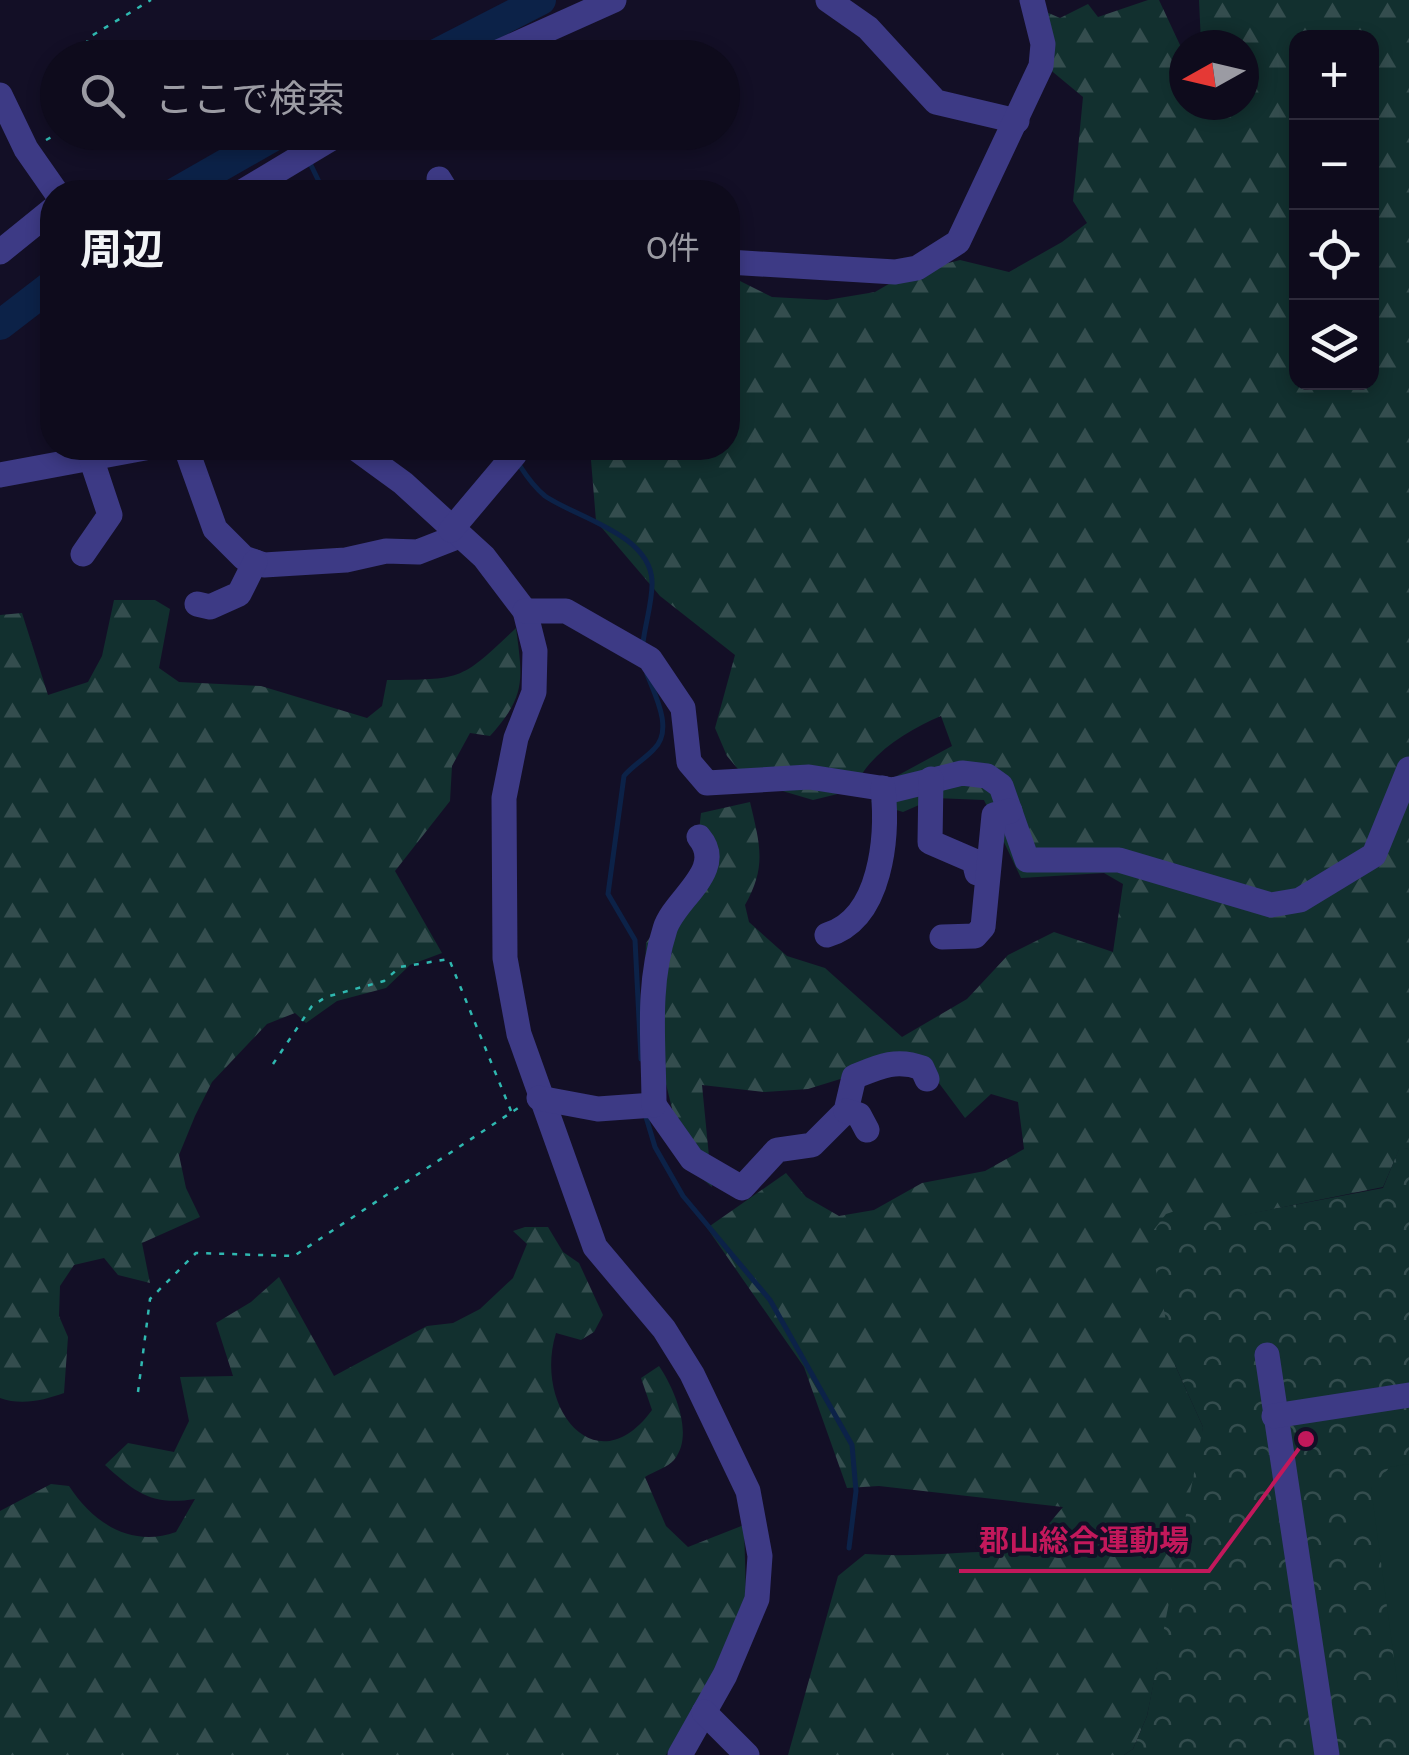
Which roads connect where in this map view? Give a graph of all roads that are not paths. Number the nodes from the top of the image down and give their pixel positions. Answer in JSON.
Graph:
{"nodes":[{"id":1,"x":614,"y":0,"type":"edge"},
{"id":2,"x":828,"y":0,"type":"edge"},
{"id":3,"x":1032,"y":0,"type":"edge"},
{"id":4,"x":525,"y":40,"type":"edge"},
{"id":5,"x":0,"y":94,"type":"edge"},
{"id":6,"x":1017,"y":120,"type":"junction"},
{"id":7,"x":312,"y":150,"type":"edge"},
{"id":8,"x":48,"y":180,"type":"edge"},
{"id":9,"x":262,"y":180,"type":"edge"},
{"id":10,"x":40,"y":220,"type":"edge"},
{"id":11,"x":0,"y":252,"type":"edge"},
{"id":12,"x":740,"y":263,"type":"edge"},
{"id":13,"x":63,"y":460,"type":"edge"},
{"id":14,"x":85,"y":460,"type":"edge"},
{"id":15,"x":190,"y":460,"type":"edge"},
{"id":16,"x":371,"y":460,"type":"edge"},
{"id":17,"x":510,"y":460,"type":"edge"},
{"id":18,"x":6,"y":474,"type":"edge"},
{"id":19,"x":0,"y":498,"type":"edge"},
{"id":20,"x":455,"y":533,"type":"junction"},
{"id":21,"x":83,"y":554,"type":"dead end"},
{"id":22,"x":254,"y":562,"type":"junction"},
{"id":23,"x":197,"y":604,"type":"dead end"},
{"id":24,"x":525,"y":611,"type":"junction"},
{"id":25,"x":1409,"y":769,"type":"edge"},
{"id":26,"x":931,"y":779,"type":"junction"},
{"id":27,"x":883,"y":788,"type":"junction"},
{"id":28,"x":1010,"y":811,"type":"junction"},
{"id":29,"x":698,"y":837,"type":"dead end"},
{"id":30,"x":977,"y":873,"type":"dead end"},
{"id":31,"x":827,"y":935,"type":"dead end"},
{"id":32,"x":942,"y":937,"type":"dead end"},
{"id":33,"x":926,"y":1078,"type":"dead end"},
{"id":34,"x":538,"y":1097,"type":"junction"},
{"id":35,"x":654,"y":1105,"type":"junction"},
{"id":36,"x":846,"y":1111,"type":"junction"},
{"id":37,"x":867,"y":1130,"type":"dead end"},
{"id":38,"x":1267,"y":1355,"type":"dead end"},
{"id":39,"x":1409,"y":1396,"type":"edge"},
{"id":40,"x":1274,"y":1416,"type":"junction"},
{"id":41,"x":704,"y":1712,"type":"junction"},
{"id":42,"x":680,"y":1755,"type":"edge"},
{"id":43,"x":747,"y":1755,"type":"edge"},
{"id":44,"x":1327,"y":1755,"type":"edge"}],
"edges":[{"from":1,"to":4,"type":"street"},
{"from":2,"to":6,"type":"street"},
{"from":3,"to":6,"type":"street"},
{"from":5,"to":8,"type":"street"},
{"from":6,"to":12,"type":"street"},
{"from":7,"to":9,"type":"street"},
{"from":10,"to":11,"type":"street"},
{"from":13,"to":18,"type":"street"},
{"from":14,"to":21,"type":"street"},
{"from":15,"to":22,"type":"street"},
{"from":16,"to":20,"type":"street"},
{"from":17,"to":20,"type":"street"},
{"from":18,"to":19,"type":"street"},
{"from":20,"to":22,"type":"street"},
{"from":20,"to":24,"type":"street"},
{"from":22,"to":23,"type":"street"},
{"from":24,"to":27,"type":"street"},
{"from":24,"to":34,"type":"street"},
{"from":25,"to":28,"type":"street"},
{"from":26,"to":27,"type":"street"},
{"from":26,"to":28,"type":"street"},
{"from":26,"to":30,"type":"street"},
{"from":27,"to":31,"type":"street"},
{"from":28,"to":32,"type":"street"},
{"from":29,"to":35,"type":"street"},
{"from":33,"to":36,"type":"street"},
{"from":34,"to":35,"type":"street"},
{"from":34,"to":41,"type":"street"},
{"from":35,"to":36,"type":"street"},
{"from":36,"to":37,"type":"street"},
{"from":38,"to":40,"type":"street"},
{"from":39,"to":40,"type":"street"},
{"from":40,"to":44,"type":"street"},
{"from":41,"to":42,"type":"street"},
{"from":41,"to":43,"type":"street"}]}
